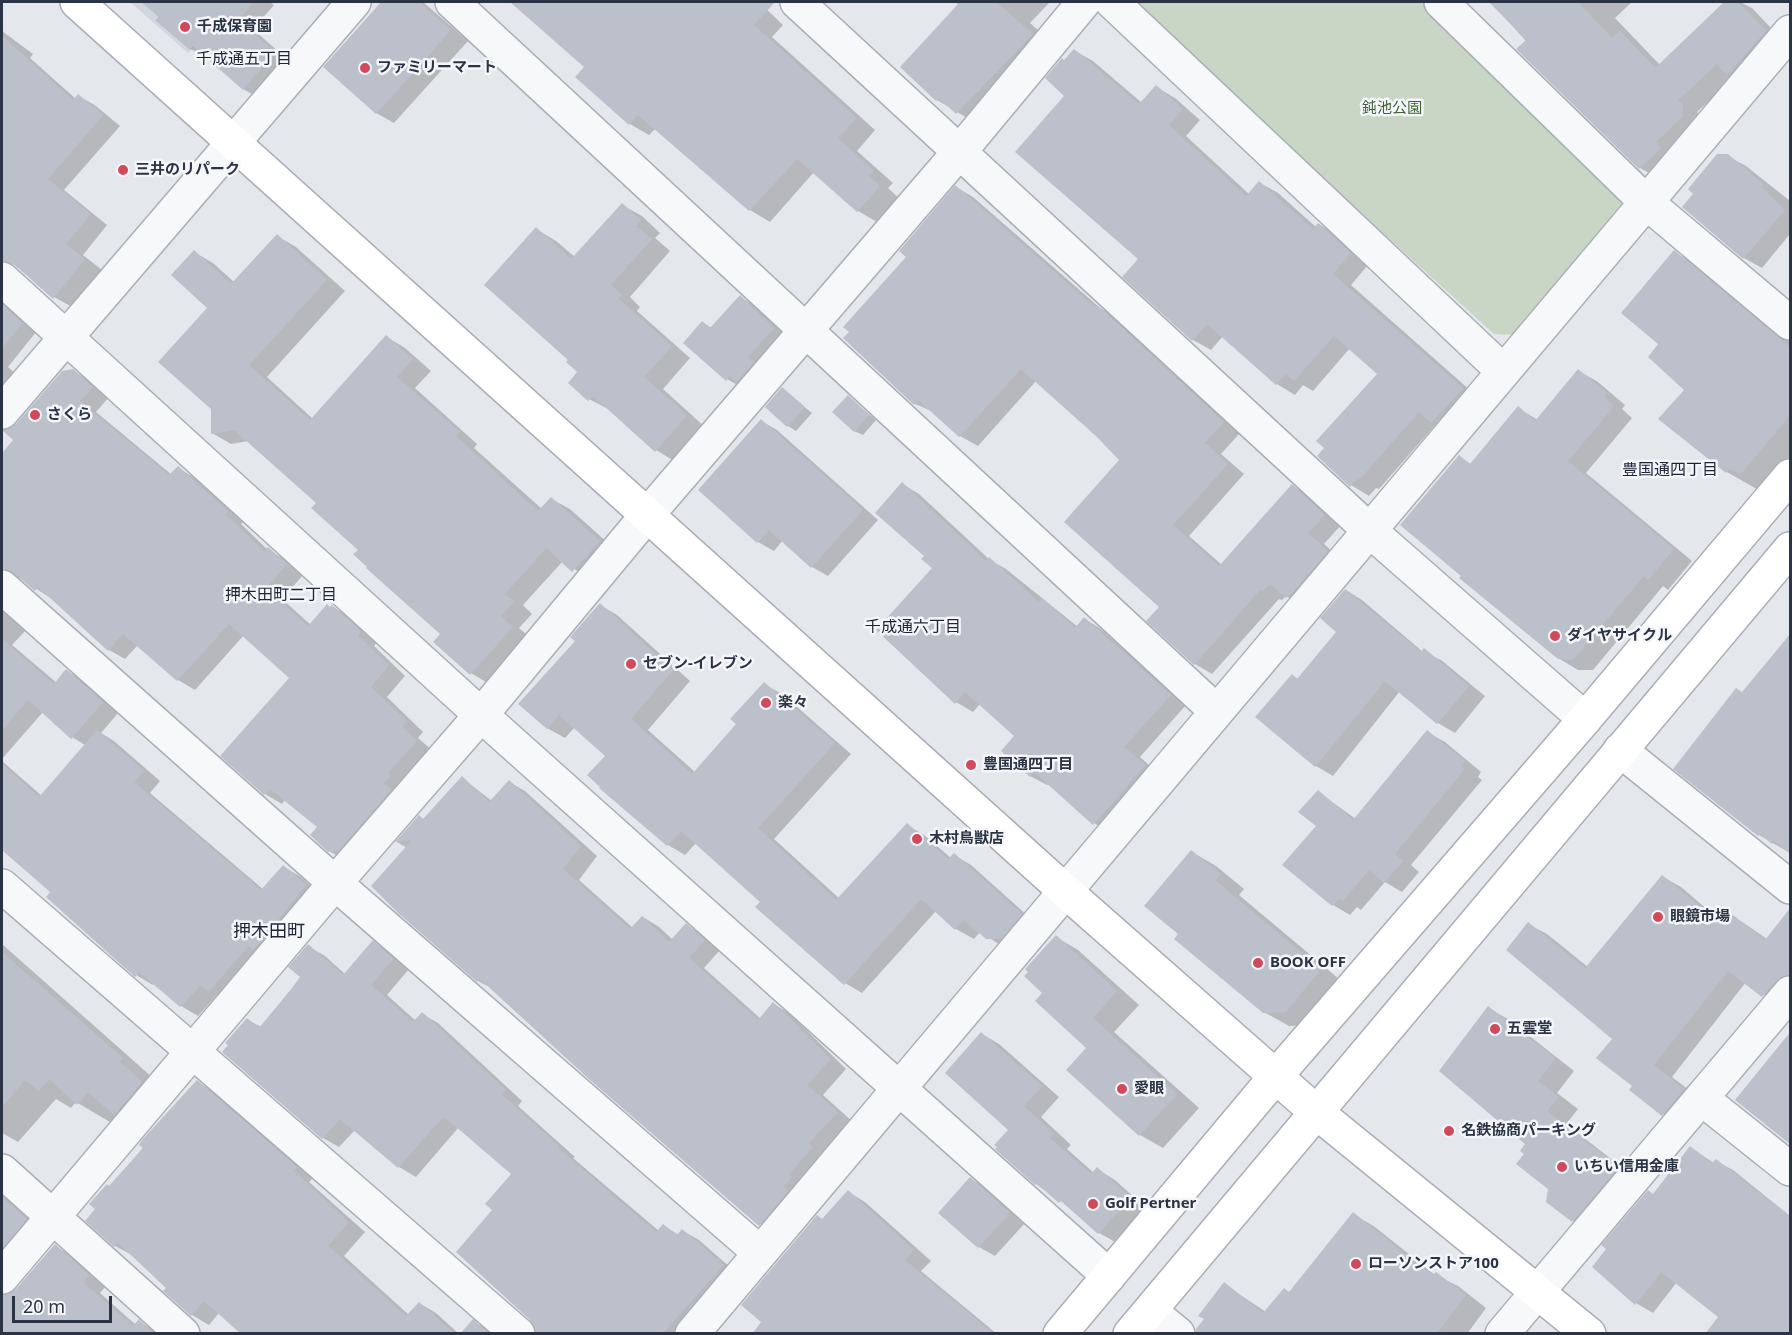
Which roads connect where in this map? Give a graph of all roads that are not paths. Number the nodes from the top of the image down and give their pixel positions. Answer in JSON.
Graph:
{"nodes":[{"id":1,"x":77,"y":2,"type":"edge"},
{"id":2,"x":452,"y":2,"type":"edge"},
{"id":3,"x":797,"y":2,"type":"edge"},
{"id":4,"x":1084,"y":2,"type":"edge"},
{"id":5,"x":1112,"y":2,"type":"edge"},
{"id":6,"x":1442,"y":2,"type":"edge"},
{"id":7,"x":338,"y":7,"type":"edge"},
{"id":8,"x":1791,"y":32,"type":"edge"},
{"id":9,"x":232,"y":141,"type":"junction"},
{"id":10,"x":961,"y":150,"type":"junction"},
{"id":11,"x":1646,"y":202,"type":"junction"},
{"id":12,"x":2,"y":279,"type":"edge"},
{"id":13,"x":1791,"y":323,"type":"edge"},
{"id":14,"x":806,"y":330,"type":"junction"},
{"id":15,"x":66,"y":336,"type":"junction"},
{"id":16,"x":1503,"y":371,"type":"junction"},
{"id":17,"x":2,"y":412,"type":"edge"},
{"id":18,"x":1791,"y":476,"type":"edge"},
{"id":19,"x":648,"y":514,"type":"junction"},
{"id":20,"x":1368,"y":530,"type":"junction"},
{"id":21,"x":1791,"y":549,"type":"edge"},
{"id":22,"x":2,"y":587,"type":"edge"},
{"id":23,"x":1215,"y":710,"type":"junction"},
{"id":24,"x":481,"y":715,"type":"junction"},
{"id":25,"x":1585,"y":719,"type":"junction"},
{"id":26,"x":1620,"y":750,"type":"junction"},
{"id":27,"x":335,"y":883,"type":"junction"},
{"id":28,"x":2,"y":886,"type":"edge"},
{"id":29,"x":1791,"y":887,"type":"edge"},
{"id":30,"x":1064,"y":890,"type":"junction"},
{"id":31,"x":1791,"y":993,"type":"edge"},
{"id":32,"x":192,"y":1052,"type":"junction"},
{"id":33,"x":1276,"y":1076,"type":"junction"},
{"id":34,"x":899,"y":1086,"type":"junction"},
{"id":35,"x":1701,"y":1098,"type":"junction"},
{"id":36,"x":1315,"y":1111,"type":"junction"},
{"id":37,"x":1791,"y":1169,"type":"edge"},
{"id":38,"x":2,"y":1171,"type":"edge"},
{"id":39,"x":53,"y":1217,"type":"junction"},
{"id":40,"x":759,"y":1252,"type":"junction"},
{"id":41,"x":1109,"y":1276,"type":"junction"},
{"id":42,"x":2,"y":1277,"type":"edge"},
{"id":43,"x":1537,"y":1292,"type":"junction"},
{"id":44,"x":1140,"y":1322,"type":"edge"},
{"id":45,"x":183,"y":1334,"type":"edge"},
{"id":46,"x":518,"y":1334,"type":"edge"},
{"id":47,"x":692,"y":1334,"type":"edge"},
{"id":48,"x":1060,"y":1334,"type":"edge"},
{"id":49,"x":1178,"y":1334,"type":"edge"},
{"id":50,"x":1502,"y":1334,"type":"edge"},
{"id":51,"x":1589,"y":1334,"type":"edge"}],
"edges":[{"from":1,"to":9,"type":"street"},
{"from":2,"to":14,"type":"street"},
{"from":3,"to":10,"type":"street"},
{"from":4,"to":10,"type":"street"},
{"from":5,"to":16,"type":"street"},
{"from":6,"to":11,"type":"street"},
{"from":7,"to":9,"type":"street"},
{"from":8,"to":11,"type":"street"},
{"from":9,"to":15,"type":"street"},
{"from":9,"to":19,"type":"street"},
{"from":10,"to":14,"type":"street"},
{"from":10,"to":20,"type":"street"},
{"from":11,"to":13,"type":"street"},
{"from":11,"to":16,"type":"street"},
{"from":12,"to":15,"type":"street"},
{"from":14,"to":19,"type":"street"},
{"from":14,"to":23,"type":"street"},
{"from":15,"to":17,"type":"street"},
{"from":15,"to":24,"type":"street"},
{"from":16,"to":20,"type":"street"},
{"from":18,"to":25,"type":"street"},
{"from":19,"to":24,"type":"street"},
{"from":19,"to":30,"type":"street"},
{"from":20,"to":23,"type":"street"},
{"from":20,"to":25,"type":"street"},
{"from":21,"to":26,"type":"street"},
{"from":22,"to":27,"type":"street"},
{"from":23,"to":30,"type":"street"},
{"from":24,"to":27,"type":"street"},
{"from":24,"to":34,"type":"street"},
{"from":25,"to":33,"type":"street"},
{"from":26,"to":29,"type":"street"},
{"from":26,"to":36,"type":"street"},
{"from":27,"to":32,"type":"street"},
{"from":27,"to":40,"type":"street"},
{"from":28,"to":32,"type":"street"},
{"from":30,"to":33,"type":"street"},
{"from":30,"to":34,"type":"street"},
{"from":31,"to":35,"type":"street"},
{"from":32,"to":39,"type":"street"},
{"from":32,"to":46,"type":"street"},
{"from":33,"to":36,"type":"street"},
{"from":33,"to":41,"type":"street"},
{"from":34,"to":40,"type":"street"},
{"from":34,"to":41,"type":"street"},
{"from":35,"to":37,"type":"street"},
{"from":35,"to":43,"type":"street"},
{"from":36,"to":43,"type":"street"},
{"from":36,"to":44,"type":"street"},
{"from":38,"to":39,"type":"street"},
{"from":39,"to":42,"type":"street"},
{"from":39,"to":45,"type":"street"},
{"from":40,"to":47,"type":"street"},
{"from":41,"to":48,"type":"street"},
{"from":43,"to":50,"type":"street"},
{"from":43,"to":51,"type":"street"},
{"from":44,"to":49,"type":"street"}]}
